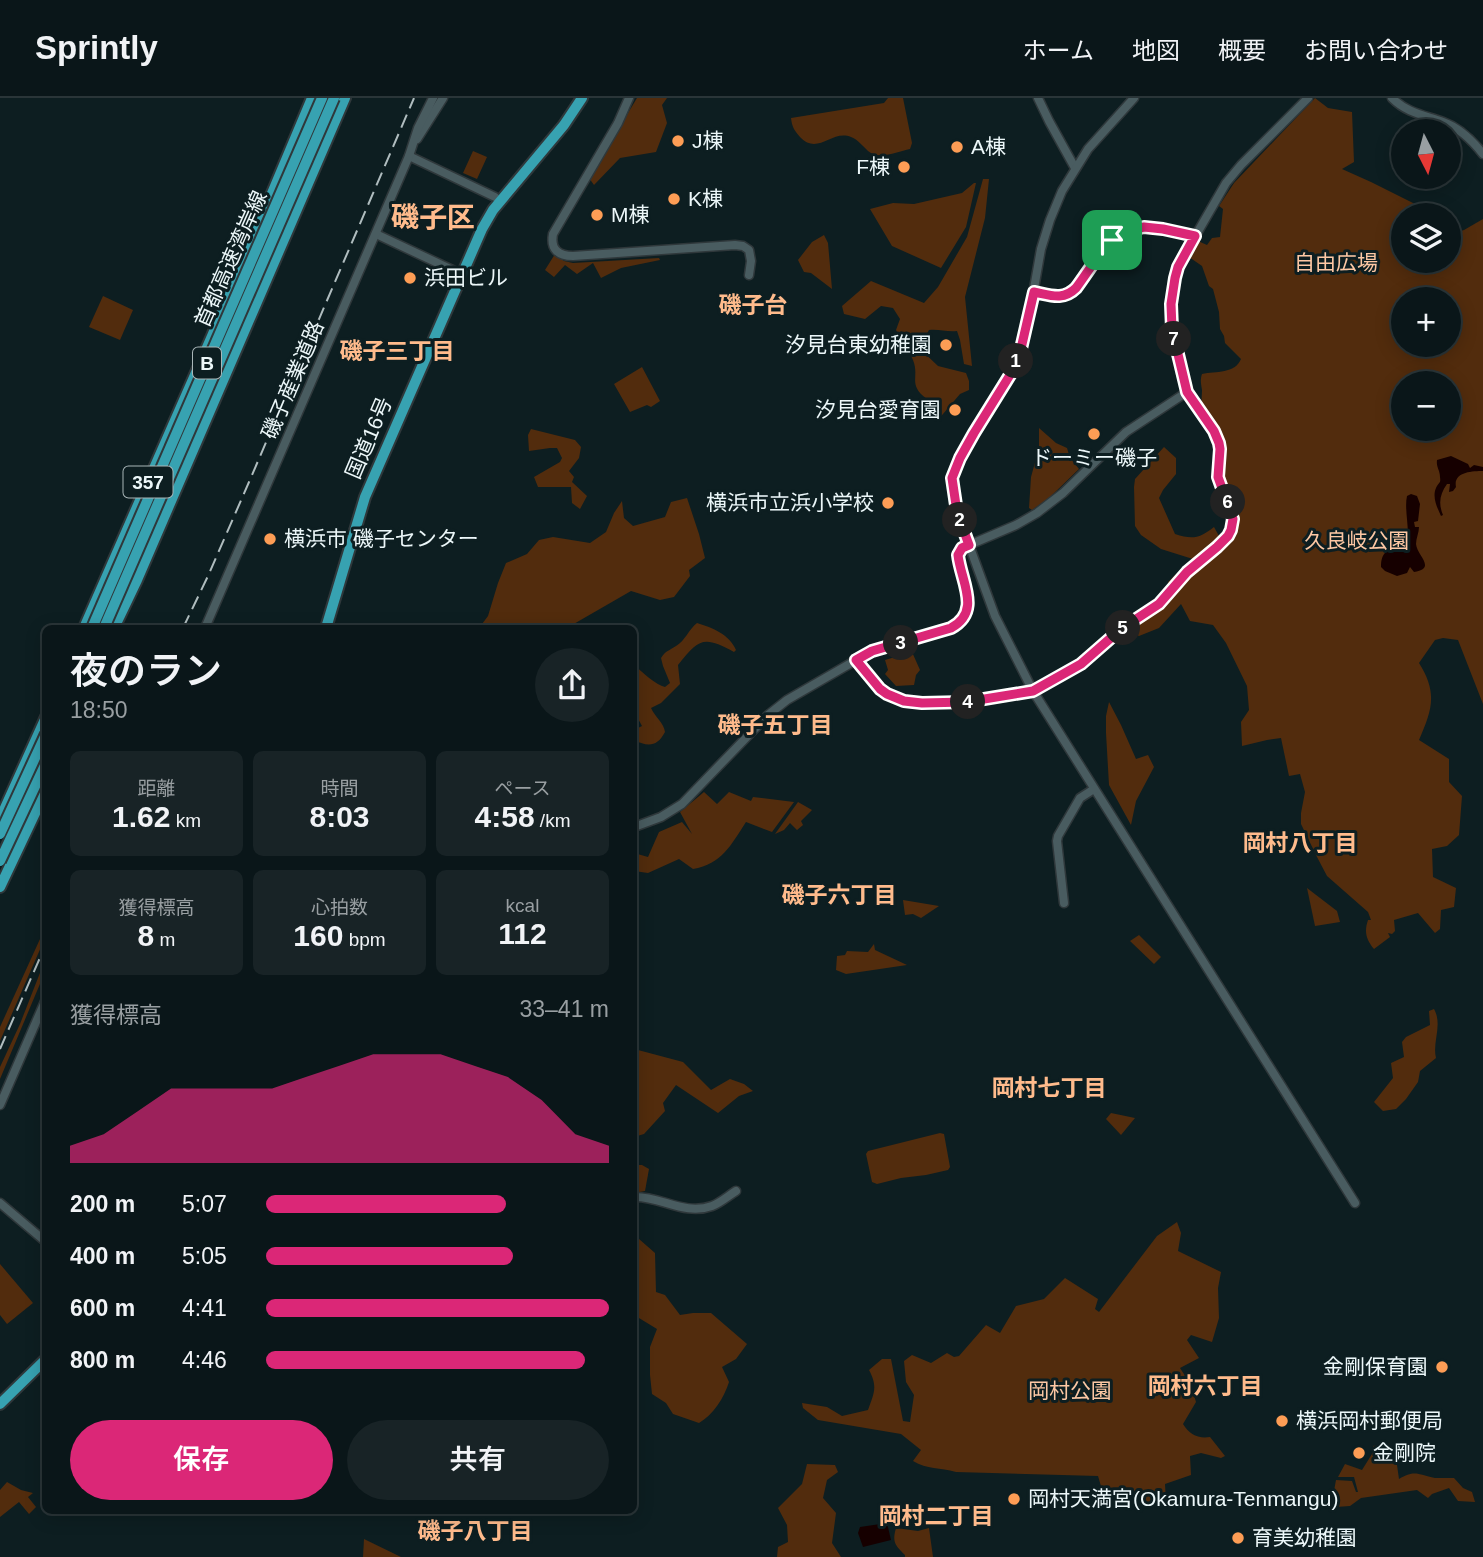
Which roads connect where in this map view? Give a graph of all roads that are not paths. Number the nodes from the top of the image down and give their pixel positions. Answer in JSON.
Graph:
{"nodes":[{"id":1,"x":337,"y":98,"type":"edge"},
{"id":2,"x":345,"y":98,"type":"edge"},
{"id":3,"x":433,"y":98,"type":"edge"},
{"id":4,"x":443,"y":98,"type":"edge"},
{"id":5,"x":575,"y":98,"type":"edge"},
{"id":6,"x":582,"y":98,"type":"edge"},
{"id":7,"x":629,"y":98,"type":"edge"},
{"id":8,"x":1038,"y":98,"type":"edge"},
{"id":9,"x":1134,"y":98,"type":"edge"},
{"id":10,"x":1308,"y":98,"type":"edge"},
{"id":11,"x":1392,"y":98,"type":"edge"},
{"id":12,"x":318,"y":100,"type":"edge"},
{"id":13,"x":414,"y":145,"type":"junction"},
{"id":14,"x":1483,"y":153,"type":"edge"},
{"id":15,"x":409,"y":156,"type":"junction"},
{"id":16,"x":1075,"y":168,"type":"junction"},
{"id":17,"x":495,"y":197,"type":"junction"},
{"id":18,"x":376,"y":234,"type":"junction"},
{"id":19,"x":1195,"y":236,"type":"junction"},
{"id":20,"x":252,"y":241,"type":"junction"},
{"id":21,"x":277,"y":253,"type":"junction"},
{"id":22,"x":458,"y":273,"type":"junction"},
{"id":23,"x":749,"y":275,"type":"dead end"},
{"id":24,"x":234,"y":285,"type":"junction"},
{"id":25,"x":1034,"y":292,"type":"junction"},
{"id":26,"x":259,"y":296,"type":"junction"},
{"id":27,"x":1187,"y":392,"type":"junction"},
{"id":28,"x":969,"y":545,"type":"junction"},
{"id":29,"x":84,"y":625,"type":"edge"},
{"id":30,"x":93,"y":625,"type":"edge"},
{"id":31,"x":105,"y":625,"type":"edge"},
{"id":32,"x":115,"y":625,"type":"edge"},
{"id":33,"x":206,"y":625,"type":"edge"},
{"id":34,"x":321,"y":625,"type":"edge"},
{"id":35,"x":327,"y":625,"type":"edge"},
{"id":36,"x":856,"y":660,"type":"junction"},
{"id":37,"x":1033,"y":691,"type":"junction"},
{"id":38,"x":42,"y":726,"type":"edge"},
{"id":39,"x":42,"y":734,"type":"edge"},
{"id":40,"x":42,"y":743,"type":"edge"},
{"id":41,"x":42,"y":772,"type":"edge"},
{"id":42,"x":1094,"y":789,"type":"junction"},
{"id":43,"x":42,"y":798,"type":"edge"},
{"id":44,"x":0,"y":819,"type":"edge"},
{"id":45,"x":637,"y":826,"type":"edge"},
{"id":46,"x":0,"y":836,"type":"edge"},
{"id":47,"x":0,"y":859,"type":"edge"},
{"id":48,"x":0,"y":887,"type":"edge"},
{"id":49,"x":1064,"y":903,"type":"dead end"},
{"id":50,"x":42,"y":1008,"type":"edge"},
{"id":51,"x":0,"y":1105,"type":"edge"},
{"id":52,"x":736,"y":1191,"type":"dead end"},
{"id":53,"x":637,"y":1197,"type":"edge"},
{"id":54,"x":0,"y":1203,"type":"edge"},
{"id":55,"x":1355,"y":1203,"type":"dead end"},
{"id":56,"x":42,"y":1239,"type":"edge"},
{"id":57,"x":42,"y":1362,"type":"edge"},
{"id":58,"x":0,"y":1404,"type":"edge"}],
"edges":[{"from":1,"to":31,"type":"highway","name":"首都高速湾岸線","number":"B","bridge":true},
{"from":2,"to":21,"type":"highway","number":"357"},
{"from":3,"to":13,"type":"street","name":"磯子産業道路"},
{"from":4,"to":13,"type":"street","name":"磯子産業道路"},
{"from":5,"to":17,"type":"highway","name":"国道16号"},
{"from":6,"to":22,"type":"highway","name":"国道16号"},
{"from":7,"to":23,"type":"street"},
{"from":8,"to":16,"type":"street"},
{"from":9,"to":16,"type":"street"},
{"from":10,"to":19,"type":"street"},
{"from":11,"to":14,"type":"street"},
{"from":12,"to":20,"type":"highway","number":"357"},
{"from":12,"to":30,"type":"highway","name":"首都高速湾岸線","number":"B","bridge":true},
{"from":13,"to":15,"type":"street","name":"磯子産業道路"},
{"from":15,"to":17,"type":"street"},
{"from":15,"to":18,"type":"street","name":"磯子産業道路"},
{"from":16,"to":25,"type":"street"},
{"from":17,"to":22,"type":"highway","name":"国道16号"},
{"from":18,"to":22,"type":"street"},
{"from":18,"to":33,"type":"street","name":"磯子産業道路"},
{"from":19,"to":25,"type":"street"},
{"from":19,"to":27,"type":"street"},
{"from":20,"to":21,"type":"highway"},
{"from":20,"to":24,"type":"highway","number":"357"},
{"from":21,"to":26,"type":"highway","number":"357"},
{"from":22,"to":34,"type":"highway","name":"国道16号"},
{"from":22,"to":35,"type":"highway","name":"国道16号"},
{"from":24,"to":26,"type":"highway"},
{"from":24,"to":29,"type":"highway","number":"357"},
{"from":25,"to":28,"type":"street"},
{"from":26,"to":32,"type":"highway","number":"357"},
{"from":27,"to":28,"type":"street"},
{"from":27,"to":37,"type":"street"},
{"from":28,"to":36,"type":"street"},
{"from":28,"to":37,"type":"street"},
{"from":36,"to":37,"type":"street"},
{"from":36,"to":45,"type":"street"},
{"from":37,"to":42,"type":"street"},
{"from":38,"to":44,"type":"highway"},
{"from":39,"to":46,"type":"highway","bridge":true},
{"from":40,"to":46,"type":"highway","bridge":true},
{"from":41,"to":47,"type":"highway","bridge":true},
{"from":42,"to":49,"type":"street"},
{"from":42,"to":55,"type":"street"},
{"from":43,"to":48,"type":"highway"},
{"from":50,"to":51,"type":"street"},
{"from":52,"to":53,"type":"street"},
{"from":54,"to":56,"type":"street"},
{"from":57,"to":58,"type":"highway"}]}
